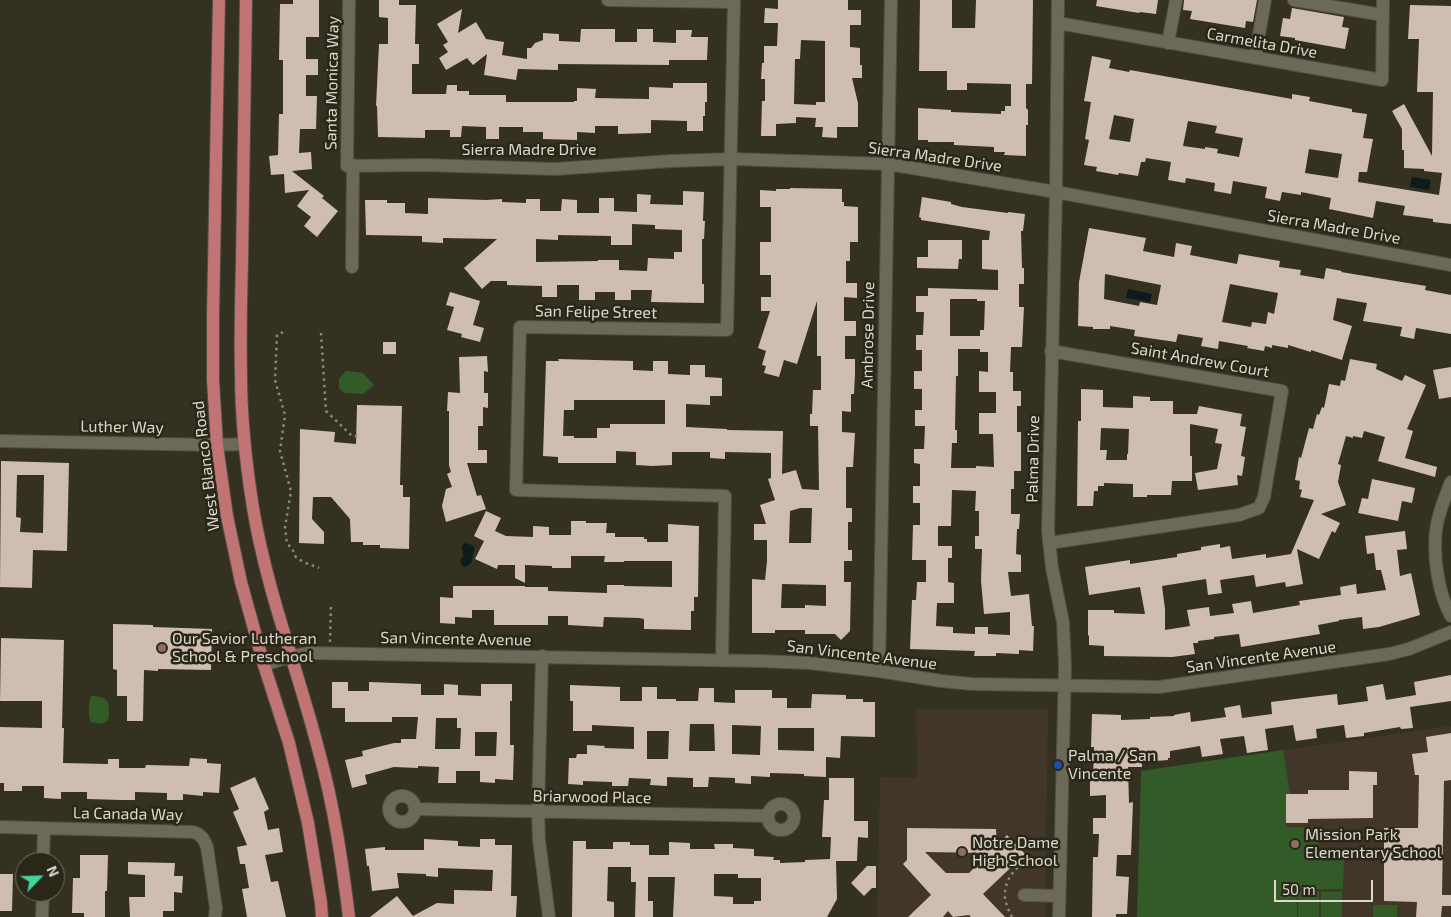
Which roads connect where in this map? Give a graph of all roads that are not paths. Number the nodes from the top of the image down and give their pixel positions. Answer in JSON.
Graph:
{"nodes":[{"id":1,"x":219,"y":0,"type":"edge"},
{"id":2,"x":246,"y":0,"type":"edge"},
{"id":3,"x":349,"y":0,"type":"edge"},
{"id":4,"x":608,"y":0,"type":"edge"},
{"id":5,"x":891,"y":0,"type":"edge"},
{"id":6,"x":1058,"y":0,"type":"edge"},
{"id":7,"x":1176,"y":0,"type":"edge"},
{"id":8,"x":1265,"y":0,"type":"edge"},
{"id":9,"x":1294,"y":0,"type":"edge"},
{"id":10,"x":1383,"y":0,"type":"edge"},
{"id":11,"x":734,"y":1,"type":"edge"},
{"id":12,"x":1383,"y":15,"type":"junction"},
{"id":13,"x":1058,"y":23,"type":"junction"},
{"id":14,"x":1168,"y":43,"type":"junction"},
{"id":15,"x":1255,"y":58,"type":"junction"},
{"id":16,"x":732,"y":159,"type":"junction"},
{"id":17,"x":888,"y":164,"type":"junction"},
{"id":18,"x":350,"y":166,"type":"junction"},
{"id":19,"x":1056,"y":192,"type":"junction"},
{"id":20,"x":1451,"y":264,"type":"edge"},
{"id":21,"x":352,"y":267,"type":"dead end"},
{"id":22,"x":1052,"y":351,"type":"junction"},
{"id":23,"x":0,"y":441,"type":"edge"},
{"id":24,"x":244,"y":444,"type":"junction"},
{"id":25,"x":216,"y":445,"type":"junction"},
{"id":26,"x":1451,"y":482,"type":"edge"},
{"id":27,"x":1049,"y":543,"type":"junction"},
{"id":28,"x":1451,"y":616,"type":"edge"},
{"id":29,"x":1451,"y":632,"type":"edge"},
{"id":30,"x":292,"y":656,"type":"junction"},
{"id":31,"x":542,"y":656,"type":"junction"},
{"id":32,"x":722,"y":659,"type":"junction"},
{"id":33,"x":264,"y":665,"type":"junction"},
{"id":34,"x":879,"y":671,"type":"junction"},
{"id":35,"x":1064,"y":685,"type":"junction"},
{"id":36,"x":415,"y":809,"type":"dead end"},
{"id":37,"x":538,"y":812,"type":"junction"},
{"id":38,"x":768,"y":816,"type":"dead end"},
{"id":39,"x":0,"y":827,"type":"edge"},
{"id":40,"x":44,"y":828,"type":"junction"},
{"id":41,"x":43,"y":852,"type":"edge"},
{"id":42,"x":1024,"y":895,"type":"dead end"},
{"id":43,"x":1059,"y":896,"type":"junction"},
{"id":44,"x":43,"y":902,"type":"edge"},
{"id":45,"x":42,"y":917,"type":"edge"},
{"id":46,"x":215,"y":917,"type":"edge"},
{"id":47,"x":322,"y":917,"type":"edge"},
{"id":48,"x":349,"y":917,"type":"edge"},
{"id":49,"x":549,"y":917,"type":"edge"},
{"id":50,"x":1059,"y":917,"type":"edge"}],
"edges":[{"from":1,"to":25,"type":"main road","name":"West Blanco Road"},
{"from":2,"to":24,"type":"main road"},
{"from":3,"to":18,"type":"street","name":"Santa Monica Way"},
{"from":4,"to":11,"type":"street"},
{"from":5,"to":17,"type":"street","name":"Ambrose Drive"},
{"from":6,"to":13,"type":"street","name":"Palma Drive"},
{"from":7,"to":14,"type":"street"},
{"from":8,"to":15,"type":"street"},
{"from":9,"to":12,"type":"street"},
{"from":10,"to":12,"type":"street","name":"Carmelita Drive"},
{"from":11,"to":16,"type":"street","name":"San Felipe Street"},
{"from":12,"to":15,"type":"street","name":"Carmelita Drive"},
{"from":13,"to":14,"type":"street","name":"Carmelita Drive"},
{"from":13,"to":19,"type":"street","name":"Palma Drive"},
{"from":14,"to":15,"type":"street","name":"Carmelita Drive"},
{"from":16,"to":17,"type":"street","name":"Sierra Madre Drive"},
{"from":16,"to":18,"type":"street","name":"Sierra Madre Drive"},
{"from":16,"to":32,"type":"street","name":"San Felipe Street"},
{"from":17,"to":19,"type":"street","name":"Sierra Madre Drive"},
{"from":17,"to":34,"type":"street","name":"Ambrose Drive"},
{"from":18,"to":21,"type":"street","name":"Santa Monica Way"},
{"from":19,"to":20,"type":"street","name":"Sierra Madre Drive"},
{"from":19,"to":22,"type":"street","name":"Palma Drive"},
{"from":22,"to":27,"type":"street","name":"Palma Drive"},
{"from":22,"to":27,"type":"street","name":"Saint Andrew Court"},
{"from":23,"to":25,"type":"street","name":"Luther Way"},
{"from":24,"to":25,"type":"street","name":"Luther Way"},
{"from":24,"to":30,"type":"main road"},
{"from":25,"to":33,"type":"main road","name":"West Blanco Road"},
{"from":26,"to":28,"type":"street"},
{"from":27,"to":35,"type":"street","name":"Palma Drive"},
{"from":29,"to":35,"type":"street","name":"San Vincente Avenue"},
{"from":30,"to":31,"type":"street","name":"San Vincente Avenue"},
{"from":30,"to":33,"type":"street","name":"San Vincente Avenue"},
{"from":30,"to":48,"type":"main road"},
{"from":31,"to":32,"type":"street","name":"San Vincente Avenue"},
{"from":31,"to":37,"type":"street"},
{"from":32,"to":34,"type":"street","name":"San Vincente Avenue"},
{"from":33,"to":47,"type":"main road","name":"West Blanco Road"},
{"from":34,"to":35,"type":"street","name":"San Vincente Avenue"},
{"from":35,"to":43,"type":"street","name":"Palma Drive"},
{"from":36,"to":37,"type":"street","name":"Briarwood Place"},
{"from":37,"to":38,"type":"street","name":"Briarwood Place"},
{"from":37,"to":49,"type":"street"},
{"from":39,"to":40,"type":"street","name":"La Canada Way"},
{"from":40,"to":41,"type":"street"},
{"from":40,"to":46,"type":"street","name":"La Canada Way"},
{"from":42,"to":43,"type":"street"},
{"from":43,"to":50,"type":"street","name":"Palma Drive"},
{"from":44,"to":45,"type":"street"}]}
